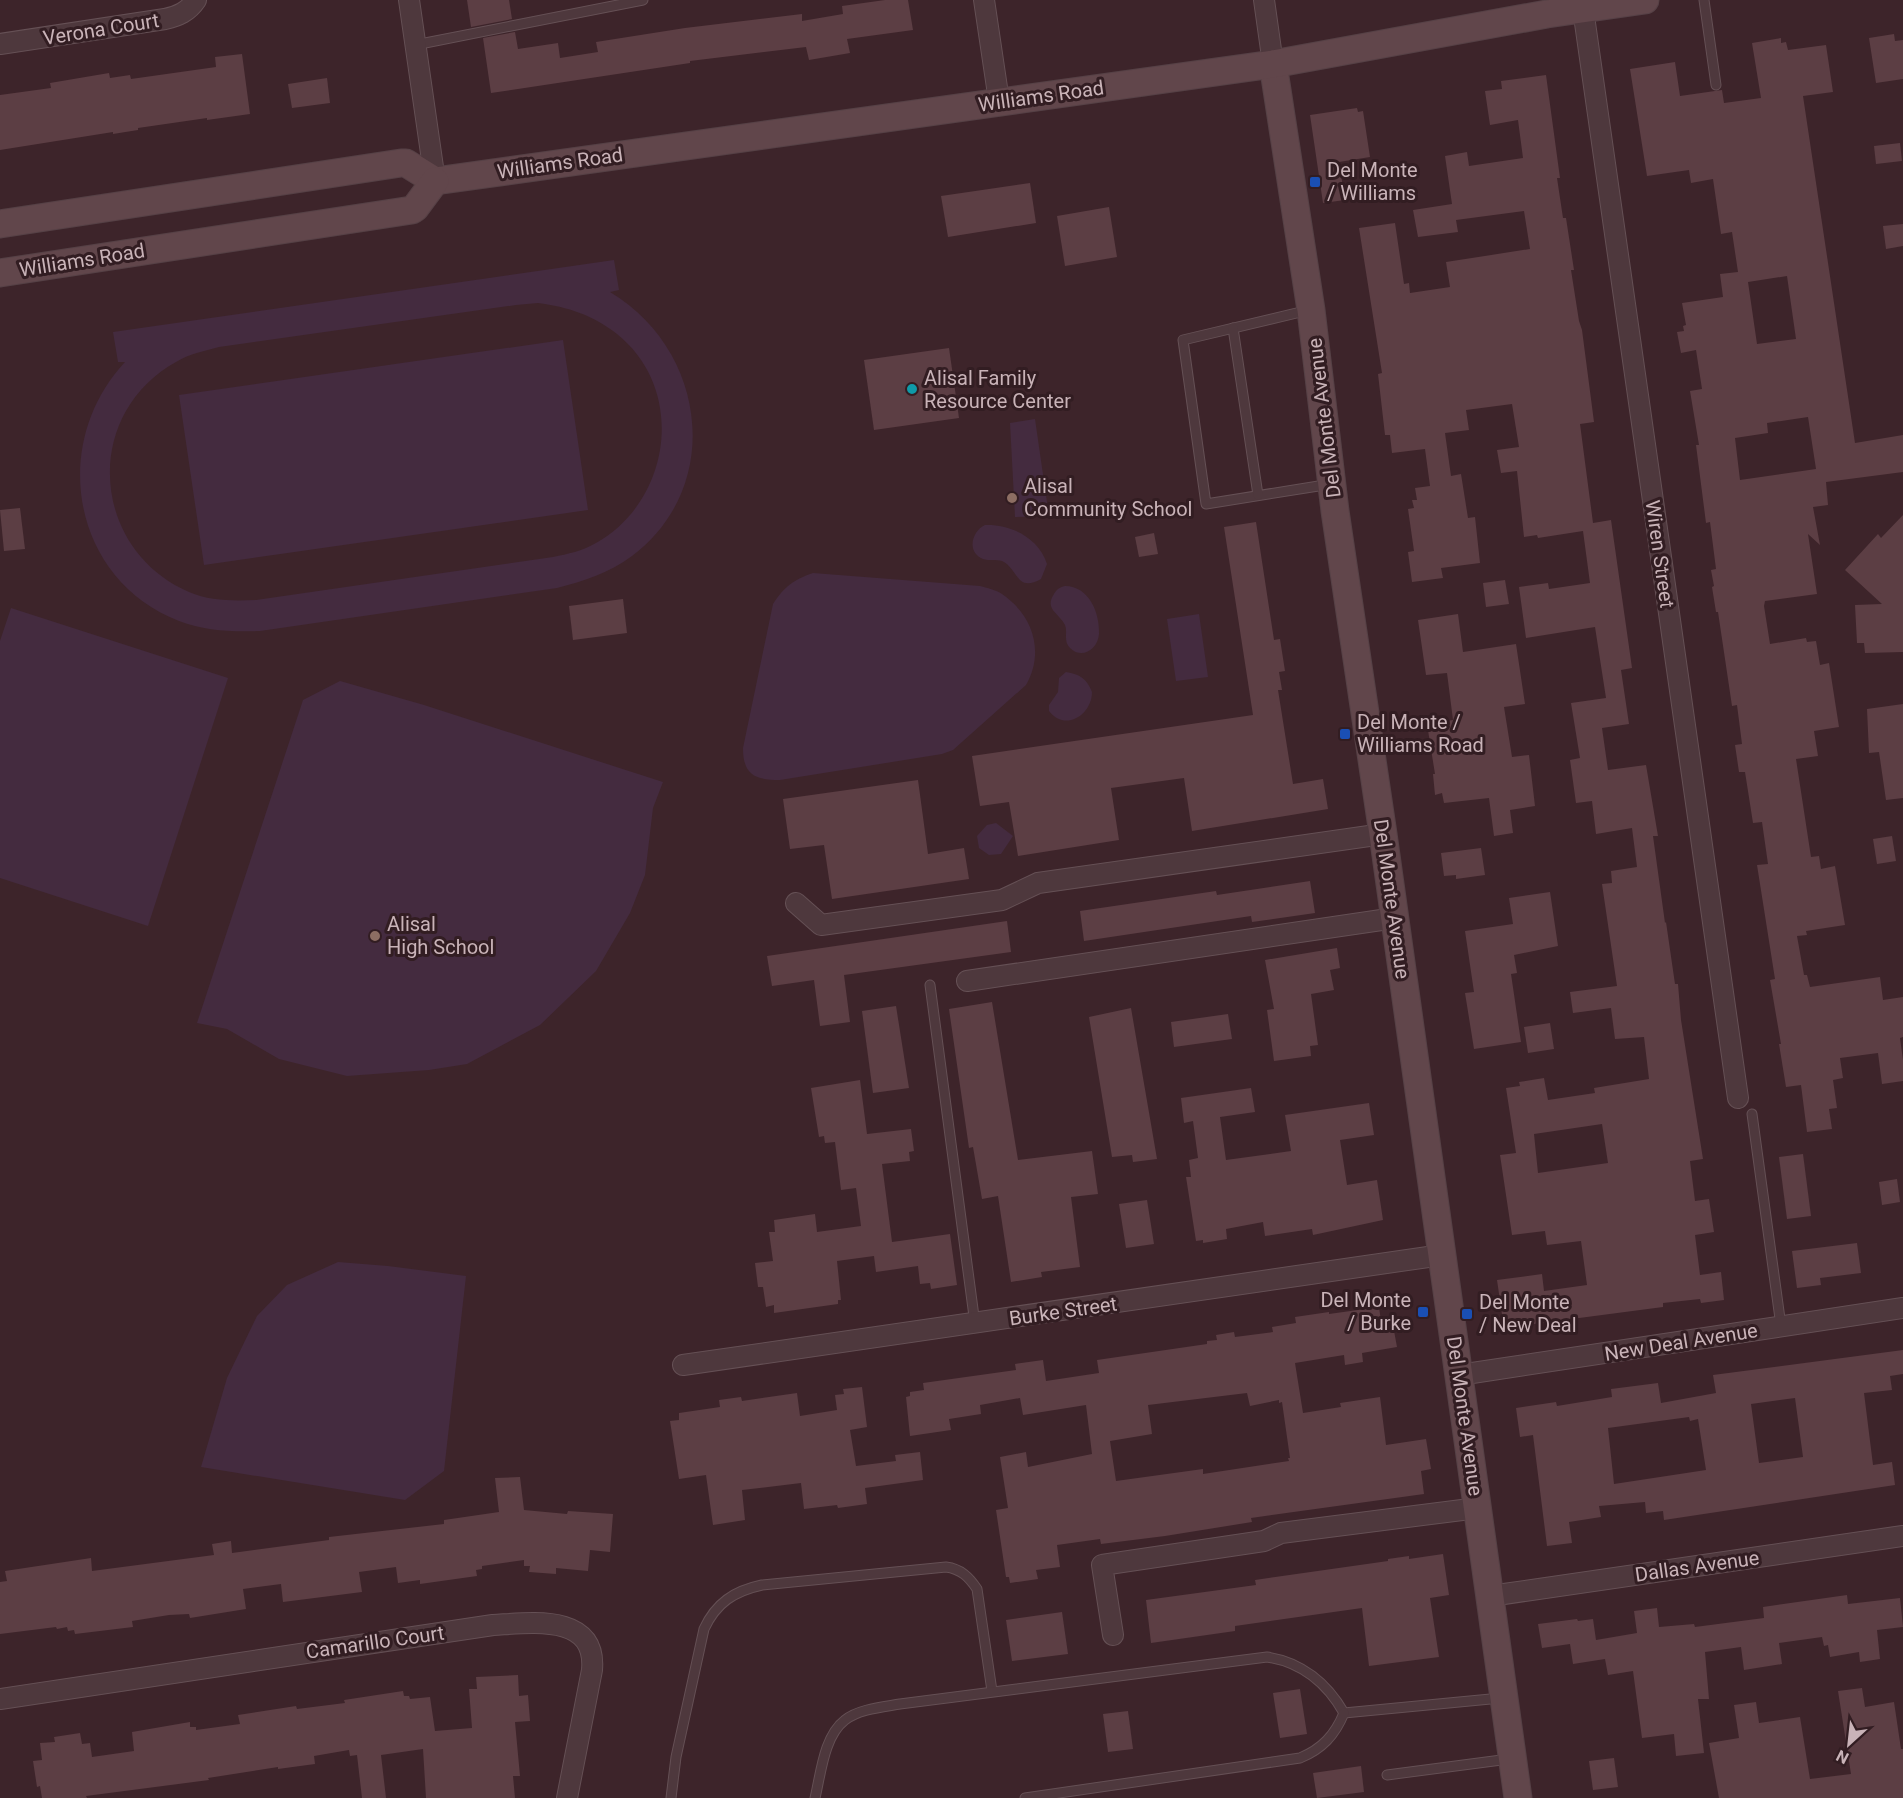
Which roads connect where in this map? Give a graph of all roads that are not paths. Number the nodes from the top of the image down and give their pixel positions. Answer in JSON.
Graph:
{"nodes":[{"id":1,"x":196,"y":0,"type":"edge"},
{"id":2,"x":409,"y":0,"type":"edge"},
{"id":3,"x":643,"y":0,"type":"edge"},
{"id":4,"x":984,"y":0,"type":"edge"},
{"id":5,"x":1264,"y":0,"type":"edge"},
{"id":6,"x":1645,"y":0,"type":"edge"},
{"id":7,"x":1704,"y":0,"type":"edge"},
{"id":8,"x":1583,"y":9,"type":"junction"},
{"id":9,"x":0,"y":44,"type":"edge"},
{"id":10,"x":415,"y":45,"type":"junction"},
{"id":11,"x":1273,"y":64,"type":"junction"},
{"id":12,"x":1716,"y":85,"type":"dead end"},
{"id":13,"x":999,"y":102,"type":"junction"},
{"id":14,"x":435,"y":181,"type":"junction"},
{"id":15,"x":0,"y":224,"type":"edge"},
{"id":16,"x":0,"y":273,"type":"edge"},
{"id":17,"x":1311,"y":310,"type":"junction"},
{"id":18,"x":1233,"y":328,"type":"junction"},
{"id":19,"x":1331,"y":484,"type":"junction"},
{"id":20,"x":1258,"y":495,"type":"junction"},
{"id":21,"x":1383,"y":834,"type":"junction"},
{"id":22,"x":796,"y":903,"type":"dead end"},
{"id":23,"x":1395,"y":918,"type":"junction"},
{"id":24,"x":967,"y":981,"type":"dead end"},
{"id":25,"x":930,"y":986,"type":"dead end"},
{"id":26,"x":1738,"y":1098,"type":"dead end"},
{"id":27,"x":1752,"y":1114,"type":"dead end"},
{"id":28,"x":1442,"y":1256,"type":"junction"},
{"id":29,"x":1903,"y":1308,"type":"edge"},
{"id":30,"x":975,"y":1324,"type":"junction"},
{"id":31,"x":1781,"y":1326,"type":"junction"},
{"id":32,"x":683,"y":1365,"type":"dead end"},
{"id":33,"x":1459,"y":1375,"type":"junction"},
{"id":34,"x":1478,"y":1508,"type":"junction"},
{"id":35,"x":1903,"y":1536,"type":"edge"},
{"id":36,"x":1490,"y":1596,"type":"junction"},
{"id":37,"x":1113,"y":1635,"type":"dead end"},
{"id":38,"x":992,"y":1691,"type":"junction"},
{"id":39,"x":1503,"y":1698,"type":"junction"},
{"id":40,"x":0,"y":1699,"type":"edge"},
{"id":41,"x":1344,"y":1713,"type":"junction"},
{"id":42,"x":1513,"y":1759,"type":"junction"},
{"id":43,"x":1387,"y":1775,"type":"dead end"},
{"id":44,"x":567,"y":1798,"type":"edge"},
{"id":45,"x":671,"y":1798,"type":"edge"},
{"id":46,"x":815,"y":1798,"type":"edge"},
{"id":47,"x":1025,"y":1798,"type":"edge"},
{"id":48,"x":1518,"y":1798,"type":"edge"}],
"edges":[{"from":1,"to":9,"type":"street","name":"Verona Court"},
{"from":2,"to":10,"type":"street"},
{"from":3,"to":10,"type":"lane"},
{"from":4,"to":13,"type":"street"},
{"from":5,"to":11,"type":"street","name":"Del Monte Avenue"},
{"from":6,"to":8,"type":"main road","name":"Williams Road"},
{"from":7,"to":12,"type":"lane"},
{"from":8,"to":11,"type":"main road","name":"Williams Road"},
{"from":8,"to":26,"type":"street","name":"Wiren Street"},
{"from":10,"to":14,"type":"street"},
{"from":11,"to":13,"type":"main road","name":"Williams Road"},
{"from":11,"to":17,"type":"main road","name":"Del Monte Avenue"},
{"from":13,"to":14,"type":"main road","name":"Williams Road"},
{"from":14,"to":15,"type":"main road"},
{"from":14,"to":16,"type":"main road","name":"Williams Road"},
{"from":17,"to":18,"type":"lane"},
{"from":17,"to":19,"type":"main road","name":"Del Monte Avenue"},
{"from":18,"to":20,"type":"lane"},
{"from":18,"to":20,"type":"lane"},
{"from":19,"to":20,"type":"lane"},
{"from":19,"to":21,"type":"main road","name":"Del Monte Avenue"},
{"from":21,"to":22,"type":"street"},
{"from":21,"to":23,"type":"main road","name":"Del Monte Avenue"},
{"from":23,"to":24,"type":"street"},
{"from":23,"to":28,"type":"main road","name":"Del Monte Avenue"},
{"from":25,"to":30,"type":"lane"},
{"from":27,"to":31,"type":"lane"},
{"from":28,"to":30,"type":"street","name":"Burke Street"},
{"from":28,"to":33,"type":"main road","name":"Del Monte Avenue"},
{"from":29,"to":31,"type":"street","name":"New Deal Avenue"},
{"from":30,"to":32,"type":"street","name":"Burke Street"},
{"from":31,"to":33,"type":"street","name":"New Deal Avenue"},
{"from":33,"to":34,"type":"main road","name":"Del Monte Avenue"},
{"from":34,"to":36,"type":"main road","name":"Del Monte Avenue"},
{"from":34,"to":37,"type":"street"},
{"from":35,"to":36,"type":"street","name":"Dallas Avenue"},
{"from":36,"to":39,"type":"main road","name":"Del Monte Avenue"},
{"from":38,"to":41,"type":"lane"},
{"from":38,"to":45,"type":"lane"},
{"from":38,"to":46,"type":"lane"},
{"from":39,"to":41,"type":"lane"},
{"from":39,"to":42,"type":"main road","name":"Del Monte Avenue"},
{"from":40,"to":44,"type":"street","name":"Camarillo Court"},
{"from":41,"to":47,"type":"lane"},
{"from":42,"to":43,"type":"lane"},
{"from":42,"to":48,"type":"main road","name":"Del Monte Avenue"}]}
